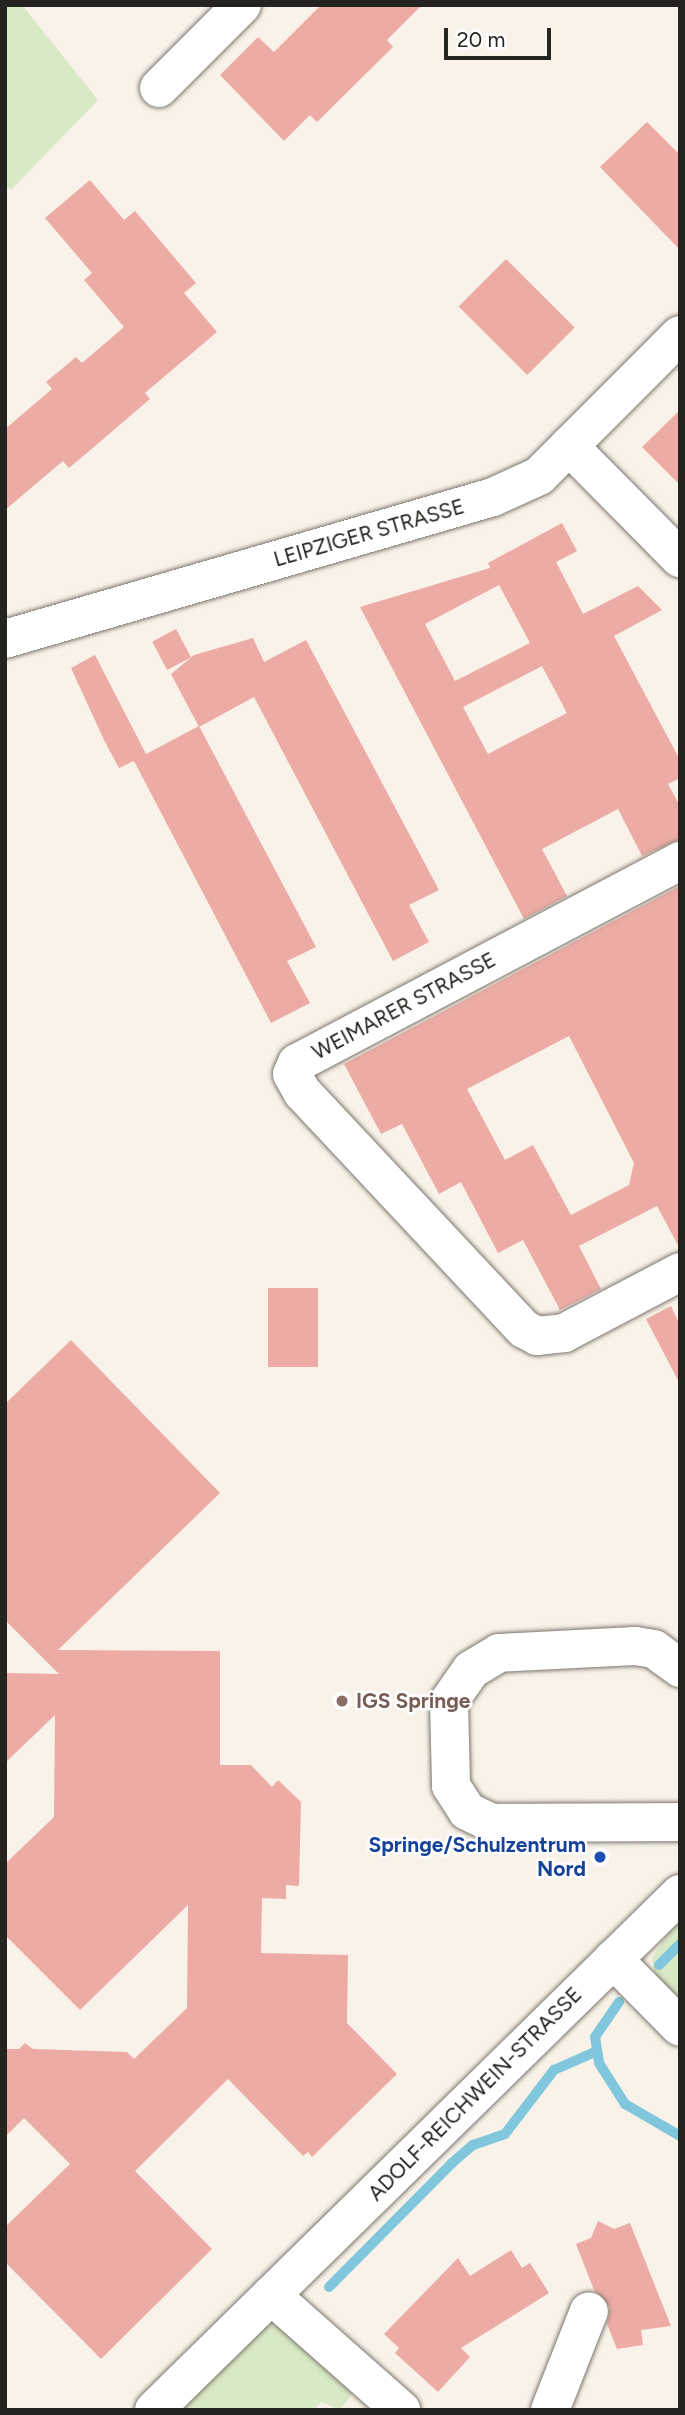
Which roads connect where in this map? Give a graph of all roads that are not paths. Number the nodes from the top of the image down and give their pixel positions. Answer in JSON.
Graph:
{"nodes":[{"id":1,"x":242,"y":5,"type":"edge"},
{"id":2,"x":159,"y":88,"type":"dead end"},
{"id":3,"x":680,"y":335,"type":"edge"},
{"id":4,"x":569,"y":446,"type":"junction"},
{"id":5,"x":680,"y":558,"type":"edge"},
{"id":6,"x":5,"y":639,"type":"edge"},
{"id":7,"x":680,"y":861,"type":"edge"},
{"id":8,"x":680,"y":1272,"type":"edge"},
{"id":9,"x":680,"y":1668,"type":"edge"},
{"id":10,"x":680,"y":1822,"type":"edge"},
{"id":11,"x":680,"y":1894,"type":"edge"},
{"id":12,"x":613,"y":1959,"type":"junction"},
{"id":13,"x":680,"y":2027,"type":"edge"},
{"id":14,"x":271,"y":2295,"type":"junction"},
{"id":15,"x":589,"y":2311,"type":"dead end"},
{"id":16,"x":154,"y":2410,"type":"edge"},
{"id":17,"x":401,"y":2410,"type":"edge"},
{"id":18,"x":550,"y":2410,"type":"edge"}],
"edges":[{"from":1,"to":2,"type":"street"},
{"from":3,"to":4,"type":"street","name":"LEIPZIGER STRASSE"},
{"from":4,"to":5,"type":"street"},
{"from":4,"to":6,"type":"street","name":"LEIPZIGER STRASSE"},
{"from":7,"to":8,"type":"street","name":"WEIMARER STRASSE"},
{"from":9,"to":10,"type":"street"},
{"from":11,"to":12,"type":"street","name":"ADOLF-REICHWEIN-STRASSE"},
{"from":12,"to":13,"type":"street"},
{"from":12,"to":14,"type":"street","name":"ADOLF-REICHWEIN-STRASSE"},
{"from":14,"to":16,"type":"street","name":"ADOLF-REICHWEIN-STRASSE"},
{"from":14,"to":17,"type":"street"},
{"from":15,"to":18,"type":"street"}]}
